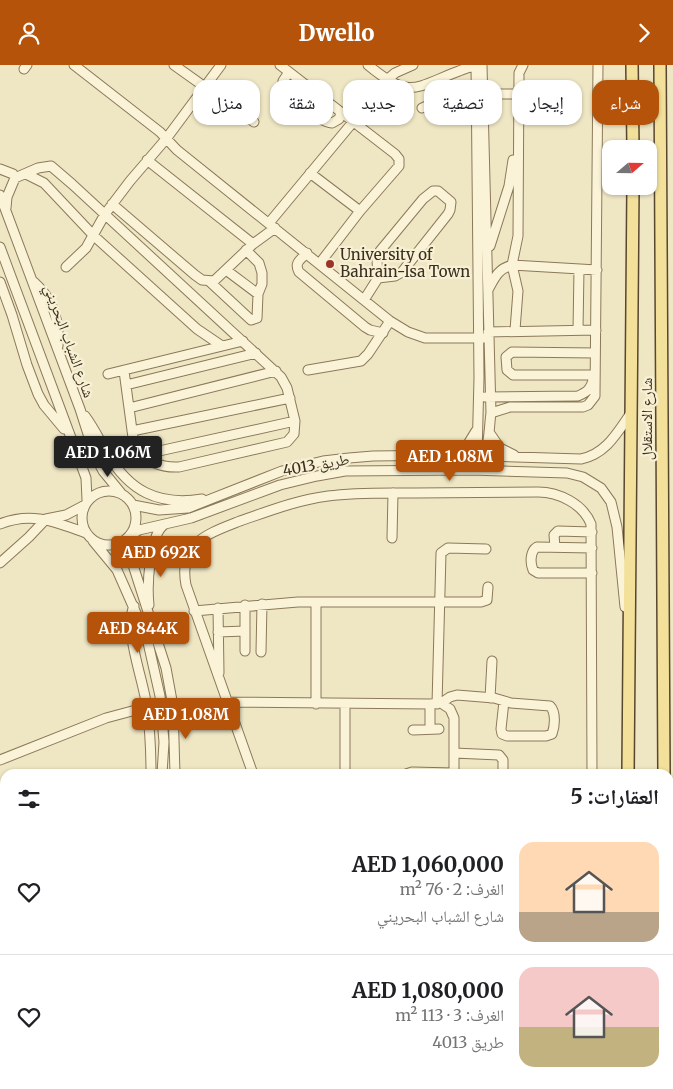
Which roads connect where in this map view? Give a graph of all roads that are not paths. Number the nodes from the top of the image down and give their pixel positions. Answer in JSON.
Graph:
{"nodes":[{"id":1,"x":74,"y":65,"type":"edge"},
{"id":2,"x":174,"y":65,"type":"edge"},
{"id":3,"x":221,"y":65,"type":"edge"},
{"id":4,"x":280,"y":65,"type":"edge"},
{"id":5,"x":368,"y":65,"type":"edge"},
{"id":6,"x":412,"y":65,"type":"edge"},
{"id":7,"x":514,"y":65,"type":"edge"},
{"id":8,"x":523,"y":65,"type":"edge"},
{"id":9,"x":598,"y":65,"type":"edge"},
{"id":10,"x":632,"y":65,"type":"edge"},
{"id":11,"x":660,"y":65,"type":"edge"},
{"id":12,"x":479,"y":66,"type":"edge"},
{"id":13,"x":289,"y":73,"type":"junction"},
{"id":14,"x":194,"y":80,"type":"edge"},
{"id":15,"x":209,"y":80,"type":"edge"},
{"id":16,"x":386,"y":80,"type":"edge"},
{"id":17,"x":388,"y":80,"type":"edge"},
{"id":18,"x":437,"y":80,"type":"edge"},
{"id":19,"x":481,"y":80,"type":"edge"},
{"id":20,"x":514,"y":80,"type":"edge"},
{"id":21,"x":193,"y":102,"type":"edge"},
{"id":22,"x":341,"y":113,"type":"joint"},
{"id":23,"x":350,"y":125,"type":"edge"},
{"id":24,"x":357,"y":125,"type":"edge"},
{"id":25,"x":484,"y":125,"type":"edge"},
{"id":26,"x":513,"y":125,"type":"edge"},
{"id":27,"x":166,"y":139,"type":"junction"},
{"id":28,"x":633,"y":140,"type":"edge"},
{"id":29,"x":147,"y":160,"type":"junction"},
{"id":30,"x":0,"y":169,"type":"edge"},
{"id":31,"x":26,"y":173,"type":"junction"},
{"id":32,"x":310,"y":173,"type":"junction"},
{"id":33,"x":15,"y":177,"type":"junction"},
{"id":34,"x":0,"y":195,"type":"edge"},
{"id":35,"x":633,"y":195,"type":"edge"},
{"id":36,"x":112,"y":204,"type":"junction"},
{"id":37,"x":360,"y":211,"type":"junction"},
{"id":38,"x":7,"y":213,"type":"junction"},
{"id":39,"x":105,"y":214,"type":"junction"},
{"id":40,"x":272,"y":225,"type":"junction"},
{"id":41,"x":94,"y":237,"type":"junction"},
{"id":42,"x":0,"y":247,"type":"edge"},
{"id":43,"x":249,"y":247,"type":"junction"},
{"id":44,"x":307,"y":253,"type":"junction"},
{"id":45,"x":487,"y":254,"type":"junction"},
{"id":46,"x":320,"y":263,"type":"junction"},
{"id":47,"x":512,"y":265,"type":"junction"},
{"id":48,"x":66,"y":267,"type":"dead end"},
{"id":49,"x":579,"y":269,"type":"junction"},
{"id":50,"x":226,"y":270,"type":"junction"},
{"id":51,"x":597,"y":270,"type":"junction"},
{"id":52,"x":378,"y":278,"type":"junction"},
{"id":53,"x":209,"y":281,"type":"junction"},
{"id":54,"x":0,"y":282,"type":"edge"},
{"id":55,"x":487,"y":293,"type":"junction"},
{"id":56,"x":258,"y":294,"type":"junction"},
{"id":57,"x":364,"y":300,"type":"junction"},
{"id":58,"x":390,"y":321,"type":"junction"},
{"id":59,"x":515,"y":330,"type":"junction"},
{"id":60,"x":578,"y":330,"type":"junction"},
{"id":61,"x":596,"y":330,"type":"junction"},
{"id":62,"x":383,"y":333,"type":"junction"},
{"id":63,"x":488,"y":335,"type":"junction"},
{"id":64,"x":478,"y":338,"type":"junction"},
{"id":65,"x":243,"y":341,"type":"junction"},
{"id":66,"x":222,"y":346,"type":"junction"},
{"id":67,"x":256,"y":353,"type":"junction"},
{"id":68,"x":595,"y":353,"type":"junction"},
{"id":69,"x":308,"y":370,"type":"dead end"},
{"id":70,"x":124,"y":371,"type":"junction"},
{"id":71,"x":276,"y":371,"type":"junction"},
{"id":72,"x":108,"y":375,"type":"dead end"},
{"id":73,"x":594,"y":375,"type":"junction"},
{"id":74,"x":126,"y":385,"type":"junction"},
{"id":75,"x":479,"y":397,"type":"junction"},
{"id":76,"x":491,"y":397,"type":"junction"},
{"id":77,"x":557,"y":397,"type":"junction"},
{"id":78,"x":290,"y":398,"type":"junction"},
{"id":79,"x":129,"y":408,"type":"junction"},
{"id":80,"x":557,"y":408,"type":"junction"},
{"id":81,"x":80,"y":409,"type":"junction"},
{"id":82,"x":491,"y":413,"type":"junction"},
{"id":83,"x":631,"y":413,"type":"junction"},
{"id":84,"x":295,"y":421,"type":"junction"},
{"id":85,"x":477,"y":429,"type":"junction"},
{"id":86,"x":132,"y":431,"type":"junction"},
{"id":87,"x":489,"y":432,"type":"junction"},
{"id":88,"x":69,"y":435,"type":"junction"},
{"id":89,"x":141,"y":455,"type":"junction"},
{"id":90,"x":453,"y":455,"type":"junction"},
{"id":91,"x":518,"y":457,"type":"junction"},
{"id":92,"x":480,"y":458,"type":"junction"},
{"id":93,"x":471,"y":470,"type":"junction"},
{"id":94,"x":489,"y":471,"type":"junction"},
{"id":95,"x":120,"y":493,"type":"junction"},
{"id":96,"x":393,"y":493,"type":"junction"},
{"id":97,"x":217,"y":497,"type":"junction"},
{"id":98,"x":85,"y":503,"type":"junction"},
{"id":99,"x":133,"y":505,"type":"junction"},
{"id":100,"x":46,"y":519,"type":"junction"},
{"id":101,"x":0,"y":524,"type":"edge"},
{"id":102,"x":165,"y":524,"type":"junction"},
{"id":103,"x":592,"y":532,"type":"junction"},
{"id":104,"x":86,"y":533,"type":"junction"},
{"id":105,"x":127,"y":538,"type":"junction"},
{"id":106,"x":392,"y":538,"type":"dead end"},
{"id":107,"x":93,"y":541,"type":"junction"},
{"id":108,"x":555,"y":547,"type":"junction"},
{"id":109,"x":592,"y":548,"type":"junction"},
{"id":110,"x":486,"y":549,"type":"dead end"},
{"id":111,"x":0,"y":563,"type":"edge"},
{"id":112,"x":592,"y":573,"type":"junction"},
{"id":113,"x":488,"y":587,"type":"dead end"},
{"id":114,"x":316,"y":602,"type":"junction"},
{"id":115,"x":439,"y":603,"type":"junction"},
{"id":116,"x":262,"y":604,"type":"junction"},
{"id":117,"x":245,"y":605,"type":"junction"},
{"id":118,"x":134,"y":606,"type":"junction"},
{"id":119,"x":218,"y":608,"type":"junction"},
{"id":120,"x":194,"y":611,"type":"junction"},
{"id":121,"x":152,"y":626,"type":"junction"},
{"id":122,"x":245,"y":631,"type":"junction"},
{"id":123,"x":218,"y":632,"type":"junction"},
{"id":124,"x":628,"y":637,"type":"junction"},
{"id":125,"x":245,"y":651,"type":"dead end"},
{"id":126,"x":261,"y":653,"type":"dead end"},
{"id":127,"x":492,"y":661,"type":"dead end"},
{"id":128,"x":219,"y":681,"type":"junction"},
{"id":129,"x":490,"y":698,"type":"junction"},
{"id":130,"x":504,"y":701,"type":"junction"},
{"id":131,"x":226,"y":702,"type":"junction"},
{"id":132,"x":316,"y":704,"type":"junction"},
{"id":133,"x":345,"y":704,"type":"junction"},
{"id":134,"x":436,"y":704,"type":"junction"},
{"id":135,"x":147,"y":707,"type":"junction"},
{"id":136,"x":413,"y":730,"type":"dead end"},
{"id":137,"x":454,"y":753,"type":"junction"},
{"id":138,"x":0,"y":760,"type":"edge"},
{"id":139,"x":151,"y":769,"type":"edge"},
{"id":140,"x":162,"y":769,"type":"edge"},
{"id":141,"x":174,"y":769,"type":"edge"},
{"id":142,"x":251,"y":769,"type":"edge"},
{"id":143,"x":345,"y":769,"type":"edge"},
{"id":144,"x":454,"y":769,"type":"edge"},
{"id":145,"x":503,"y":769,"type":"edge"},
{"id":146,"x":592,"y":769,"type":"edge"},
{"id":147,"x":628,"y":769,"type":"edge"},
{"id":148,"x":664,"y":769,"type":"edge"}],
"edges":[{"from":1,"to":27,"type":"street"},
{"from":2,"to":14,"type":"street"},
{"from":3,"to":15,"type":"street"},
{"from":4,"to":13,"type":"street"},
{"from":5,"to":16,"type":"street"},
{"from":6,"to":17,"type":"street"},
{"from":7,"to":20,"type":"street"},
{"from":8,"to":47,"type":"street"},
{"from":9,"to":51,"type":"street"},
{"from":10,"to":28,"type":"main road"},
{"from":11,"to":148,"type":"main road","name":"شارع الاستقلال"},
{"from":12,"to":18,"type":"street"},
{"from":12,"to":19,"type":"street"},
{"from":12,"to":64,"type":"street"},
{"from":13,"to":22,"type":"street"},
{"from":13,"to":22,"type":"street"},
{"from":21,"to":27,"type":"street"},
{"from":23,"to":32,"type":"street"},
{"from":24,"to":37,"type":"street"},
{"from":25,"to":45,"type":"street"},
{"from":26,"to":45,"type":"street"},
{"from":27,"to":29,"type":"street"},
{"from":27,"to":40,"type":"street"},
{"from":29,"to":36,"type":"street"},
{"from":29,"to":43,"type":"street"},
{"from":30,"to":33,"type":"street"},
{"from":31,"to":33,"type":"street"},
{"from":31,"to":39,"type":"street"},
{"from":31,"to":41,"type":"street"},
{"from":32,"to":37,"type":"street"},
{"from":32,"to":40,"type":"street"},
{"from":33,"to":38,"type":"street"},
{"from":34,"to":38,"type":"street","name":"شارع الشباب البحريني"},
{"from":35,"to":83,"type":"main road","name":"شارع الاستقلال"},
{"from":36,"to":39,"type":"street"},
{"from":36,"to":53,"type":"street"},
{"from":37,"to":46,"type":"street"},
{"from":38,"to":81,"type":"street","name":"شارع الشباب البحريني"},
{"from":39,"to":41,"type":"street"},
{"from":39,"to":65,"type":"street"},
{"from":40,"to":43,"type":"street"},
{"from":40,"to":44,"type":"street"},
{"from":41,"to":48,"type":"street"},
{"from":41,"to":66,"type":"street"},
{"from":42,"to":88,"type":"street"},
{"from":43,"to":50,"type":"street"},
{"from":43,"to":56,"type":"street"},
{"from":44,"to":46,"type":"street"},
{"from":44,"to":62,"type":"street"},
{"from":45,"to":55,"type":"street"},
{"from":46,"to":57,"type":"street"},
{"from":47,"to":49,"type":"street"},
{"from":47,"to":55,"type":"street"},
{"from":47,"to":59,"type":"street"},
{"from":49,"to":51,"type":"street"},
{"from":49,"to":60,"type":"street"},
{"from":50,"to":53,"type":"street"},
{"from":50,"to":56,"type":"street"},
{"from":51,"to":61,"type":"street"},
{"from":52,"to":52,"type":"street"},
{"from":52,"to":57,"type":"street"},
{"from":53,"to":56,"type":"street"},
{"from":54,"to":88,"type":"street"},
{"from":55,"to":63,"type":"street"},
{"from":57,"to":58,"type":"street"},
{"from":58,"to":62,"type":"street"},
{"from":58,"to":64,"type":"street"},
{"from":59,"to":60,"type":"street"},
{"from":59,"to":63,"type":"street"},
{"from":60,"to":61,"type":"street"},
{"from":61,"to":68,"type":"street"},
{"from":62,"to":69,"type":"street"},
{"from":63,"to":64,"type":"street"},
{"from":63,"to":76,"type":"street"},
{"from":64,"to":75,"type":"street"},
{"from":65,"to":66,"type":"street"},
{"from":65,"to":67,"type":"street"},
{"from":66,"to":70,"type":"street"},
{"from":67,"to":71,"type":"street"},
{"from":67,"to":74,"type":"street"},
{"from":68,"to":73,"type":"street"},
{"from":68,"to":73,"type":"street"},
{"from":70,"to":72,"type":"street"},
{"from":70,"to":74,"type":"street"},
{"from":71,"to":78,"type":"street"},
{"from":71,"to":79,"type":"street"},
{"from":73,"to":77,"type":"street"},
{"from":73,"to":80,"type":"street"},
{"from":74,"to":79,"type":"street"},
{"from":75,"to":76,"type":"street"},
{"from":75,"to":85,"type":"street"},
{"from":76,"to":77,"type":"street"},
{"from":76,"to":82,"type":"street"},
{"from":77,"to":80,"type":"street"},
{"from":78,"to":84,"type":"street"},
{"from":78,"to":86,"type":"street"},
{"from":79,"to":86,"type":"street"},
{"from":80,"to":82,"type":"street"},
{"from":81,"to":95,"type":"street","name":"شارع الشباب البحريني"},
{"from":81,"to":97,"type":"street"},
{"from":82,"to":87,"type":"street"},
{"from":83,"to":91,"type":"street","name":"طريق 4013"},
{"from":83,"to":124,"type":"main road","name":"شارع الاستقلال"},
{"from":84,"to":89,"type":"street"},
{"from":84,"to":89,"type":"street"},
{"from":85,"to":90,"type":"street"},
{"from":85,"to":92,"type":"street"},
{"from":86,"to":89,"type":"street"},
{"from":87,"to":91,"type":"street"},
{"from":87,"to":92,"type":"street"},
{"from":88,"to":98,"type":"street"},
{"from":90,"to":92,"type":"street","name":"طريق 4013"},
{"from":90,"to":97,"type":"street","name":"طريق 4013"},
{"from":91,"to":92,"type":"street","name":"طريق 4013"},
{"from":92,"to":93,"type":"street"},
{"from":92,"to":94,"type":"street"},
{"from":93,"to":94,"type":"street","name":"طريق 4013"},
{"from":93,"to":102,"type":"street","name":"طريق 4013"},
{"from":94,"to":124,"type":"street","name":"طريق 4013"},
{"from":95,"to":98,"type":"street"},
{"from":95,"to":99,"type":"street"},
{"from":96,"to":103,"type":"street"},
{"from":96,"to":106,"type":"street"},
{"from":96,"to":120,"type":"street"},
{"from":97,"to":99,"type":"street","name":"طريق 4013"},
{"from":98,"to":100,"type":"street"},
{"from":98,"to":104,"type":"street"},
{"from":99,"to":105,"type":"street"},
{"from":100,"to":101,"type":"street"},
{"from":100,"to":104,"type":"street"},
{"from":100,"to":111,"type":"street"},
{"from":102,"to":105,"type":"street","name":"طريق 4013"},
{"from":102,"to":121,"type":"street"},
{"from":103,"to":108,"type":"street"},
{"from":103,"to":109,"type":"street"},
{"from":104,"to":107,"type":"street"},
{"from":105,"to":107,"type":"street"},
{"from":105,"to":121,"type":"street"},
{"from":107,"to":118,"type":"street"},
{"from":108,"to":109,"type":"street"},
{"from":108,"to":112,"type":"street"},
{"from":109,"to":112,"type":"street"},
{"from":110,"to":115,"type":"street"},
{"from":112,"to":146,"type":"street"},
{"from":113,"to":115,"type":"street"},
{"from":114,"to":115,"type":"street"},
{"from":114,"to":116,"type":"street"},
{"from":114,"to":132,"type":"street"},
{"from":115,"to":134,"type":"street"},
{"from":116,"to":117,"type":"street"},
{"from":116,"to":126,"type":"street"},
{"from":117,"to":119,"type":"street"},
{"from":117,"to":122,"type":"street"},
{"from":118,"to":135,"type":"street"},
{"from":118,"to":140,"type":"street"},
{"from":119,"to":120,"type":"street"},
{"from":119,"to":123,"type":"street"},
{"from":120,"to":128,"type":"street"},
{"from":121,"to":141,"type":"street"},
{"from":122,"to":123,"type":"street"},
{"from":122,"to":125,"type":"street"},
{"from":123,"to":128,"type":"street"},
{"from":124,"to":147,"type":"main road","name":"شارع الاستقلال"},
{"from":127,"to":129,"type":"street"},
{"from":128,"to":131,"type":"street"},
{"from":129,"to":130,"type":"street"},
{"from":129,"to":134,"type":"street"},
{"from":130,"to":130,"type":"street"},
{"from":131,"to":132,"type":"street"},
{"from":131,"to":142,"type":"street"},
{"from":132,"to":133,"type":"street"},
{"from":133,"to":134,"type":"street"},
{"from":133,"to":143,"type":"street"},
{"from":134,"to":136,"type":"street"},
{"from":134,"to":137,"type":"street"},
{"from":135,"to":138,"type":"street"},
{"from":135,"to":139,"type":"street"},
{"from":137,"to":144,"type":"street"},
{"from":137,"to":145,"type":"street"}]}
